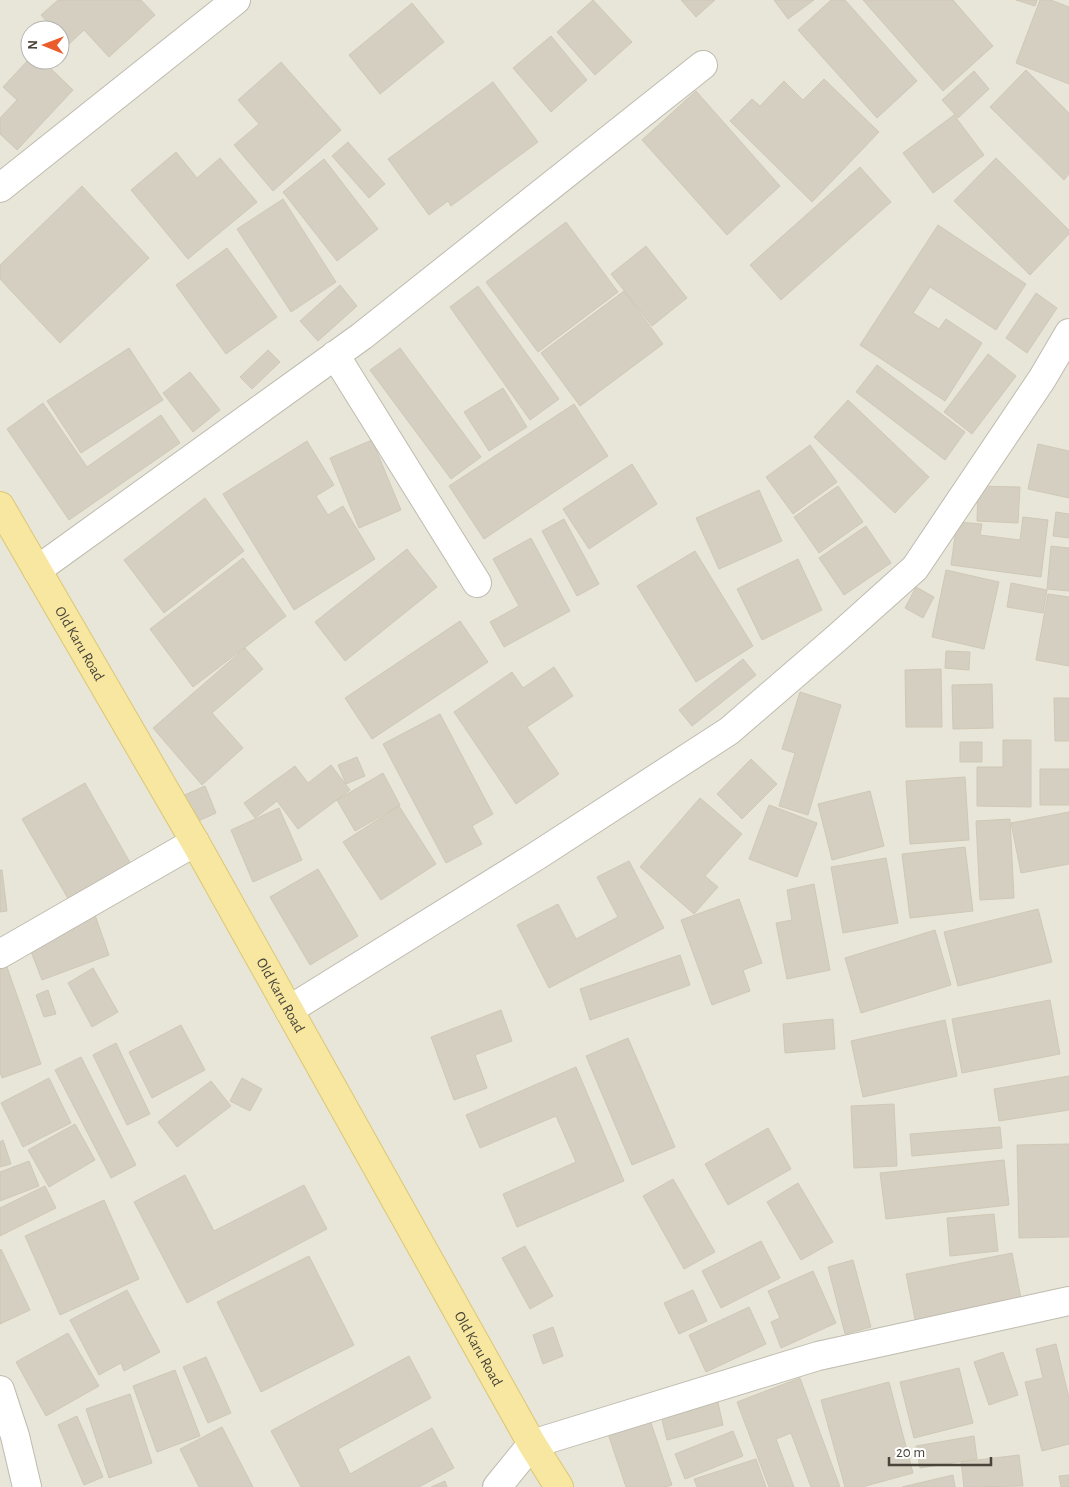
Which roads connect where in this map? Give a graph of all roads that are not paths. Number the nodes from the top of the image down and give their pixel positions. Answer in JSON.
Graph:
{"nodes":[{"id":1,"x":236,"y":0,"type":"edge"},
{"id":2,"x":702,"y":65,"type":"dead end"},
{"id":3,"x":0,"y":188,"type":"edge"},
{"id":4,"x":1069,"y":333,"type":"edge"},
{"id":5,"x":335,"y":356,"type":"junction"},
{"id":6,"x":0,"y":506,"type":"edge"},
{"id":7,"x":38,"y":570,"type":"junction"},
{"id":8,"x":477,"y":583,"type":"dead end"},
{"id":9,"x":195,"y":842,"type":"junction"},
{"id":10,"x":0,"y":954,"type":"edge"},
{"id":11,"x":289,"y":1010,"type":"junction"},
{"id":12,"x":1069,"y":1301,"type":"edge"},
{"id":13,"x":0,"y":1390,"type":"edge"},
{"id":14,"x":532,"y":1444,"type":"junction"},
{"id":15,"x":27,"y":1487,"type":"edge"},
{"id":16,"x":497,"y":1487,"type":"edge"},
{"id":17,"x":559,"y":1487,"type":"edge"}],
"edges":[{"from":1,"to":3,"type":"street"},
{"from":2,"to":5,"type":"street"},
{"from":4,"to":11,"type":"street"},
{"from":5,"to":7,"type":"street"},
{"from":5,"to":8,"type":"street"},
{"from":6,"to":7,"type":"main road","name":"Old Karu Road"},
{"from":7,"to":9,"type":"main road","name":"Old Karu Road"},
{"from":9,"to":10,"type":"street"},
{"from":9,"to":11,"type":"main road","name":"Old Karu Road"},
{"from":11,"to":14,"type":"main road","name":"Old Karu Road"},
{"from":12,"to":14,"type":"street"},
{"from":13,"to":15,"type":"street"},
{"from":14,"to":16,"type":"street"},
{"from":14,"to":17,"type":"main road","name":"Old Karu Road"}]}
